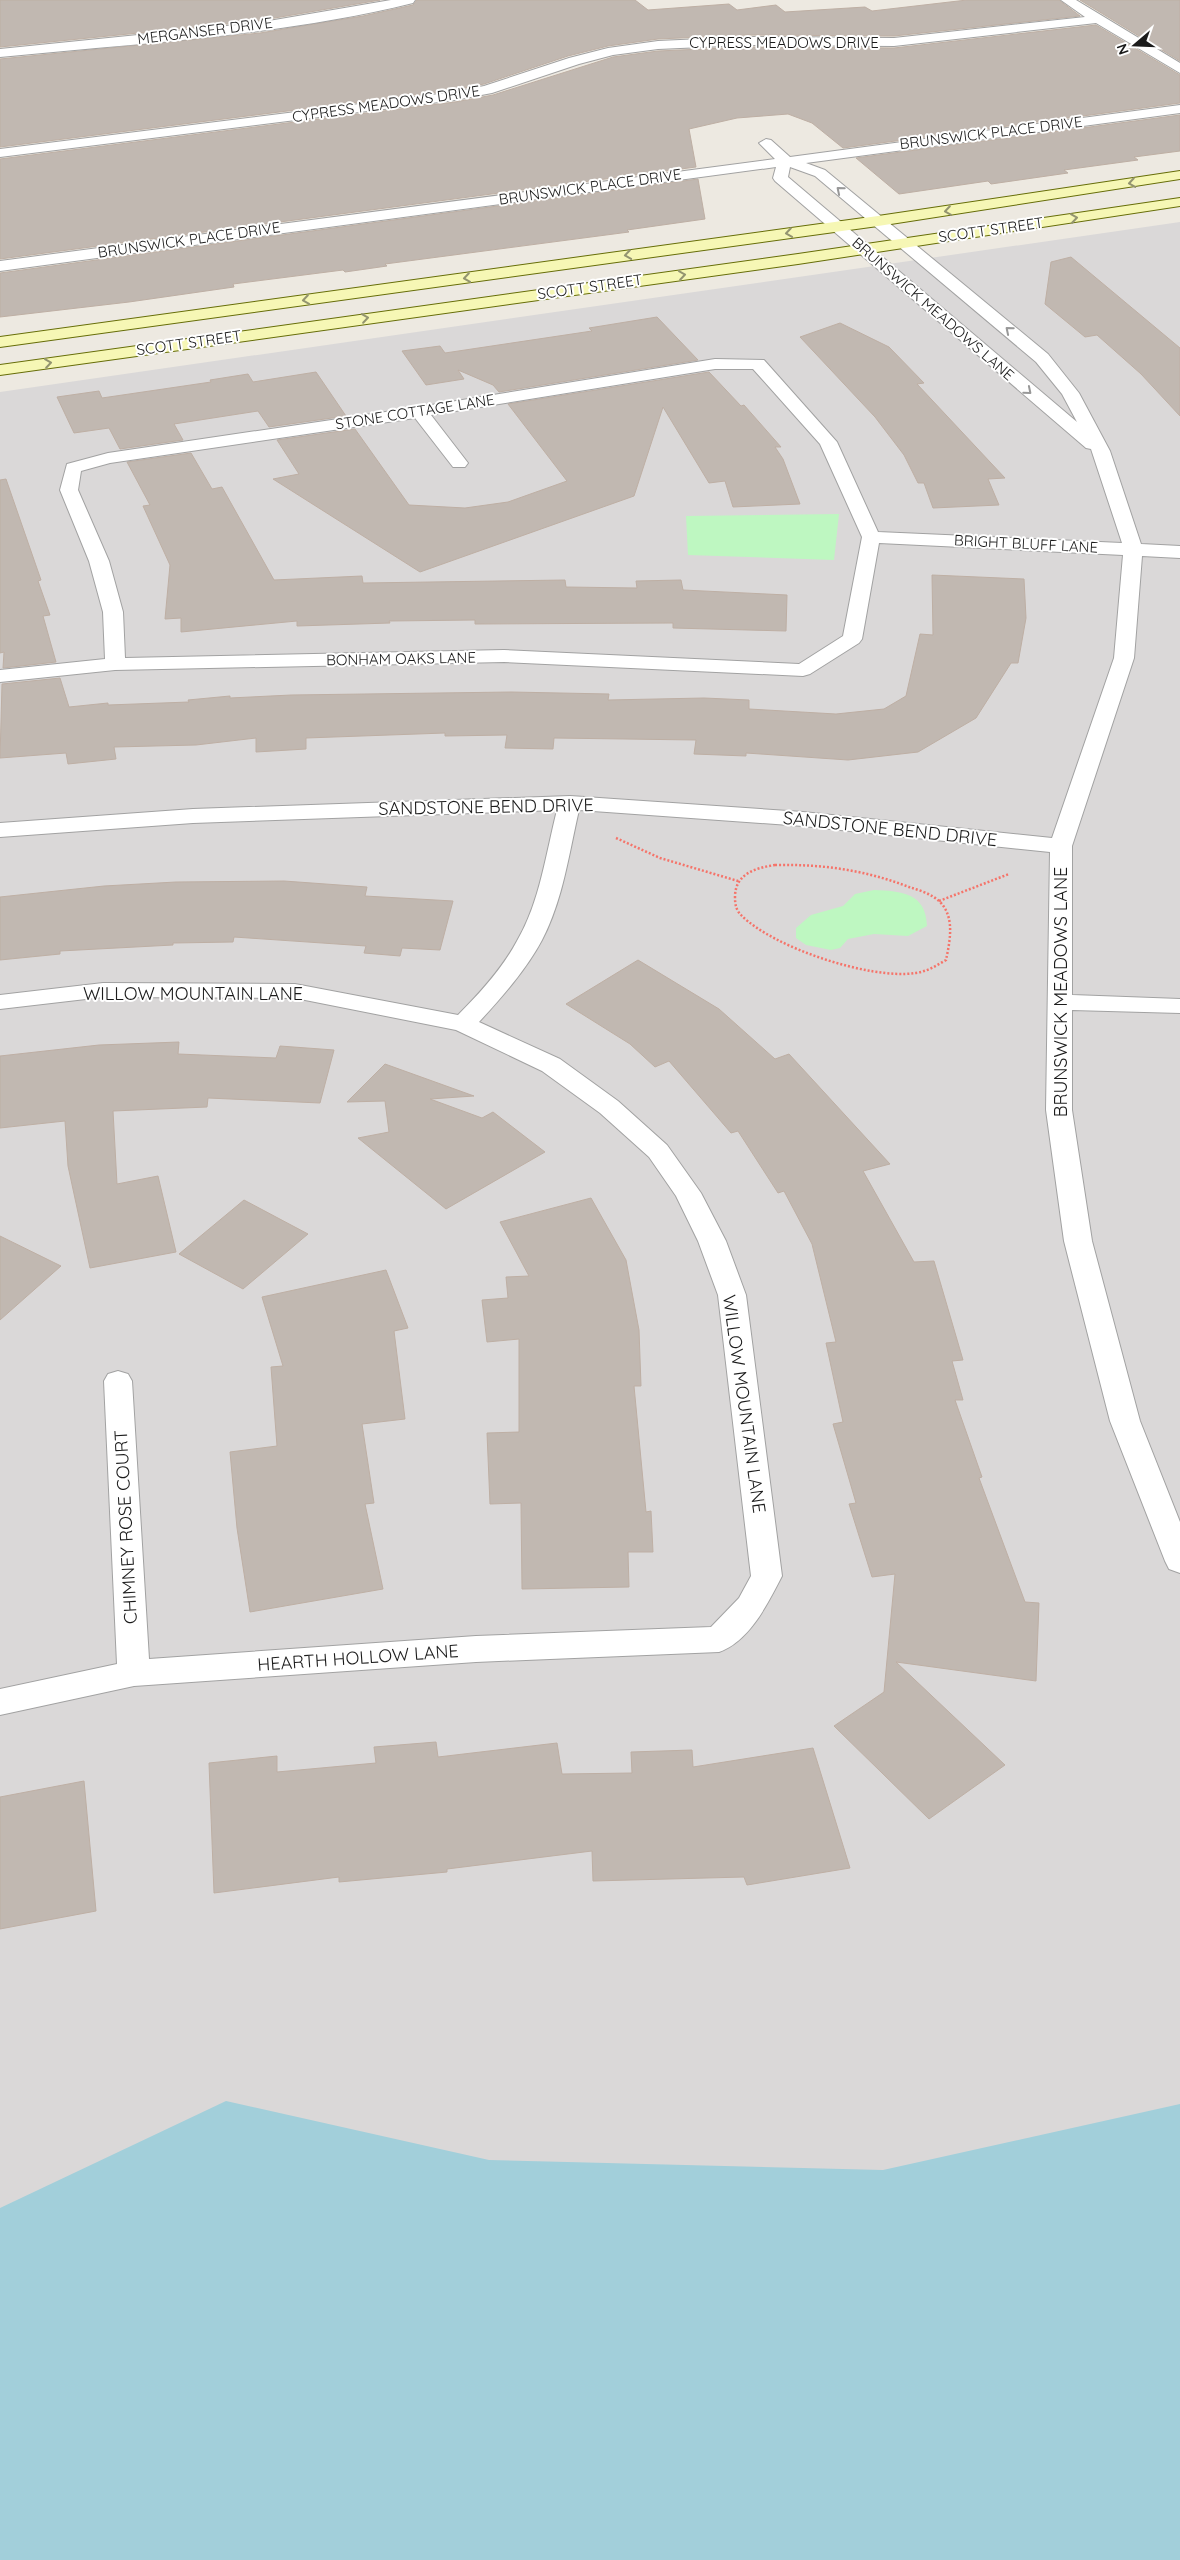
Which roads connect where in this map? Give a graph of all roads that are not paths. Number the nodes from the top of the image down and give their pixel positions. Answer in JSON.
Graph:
{"nodes":[{"id":1,"x":409,"y":0,"type":"edge"},
{"id":2,"x":1067,"y":0,"type":"edge"},
{"id":3,"x":1097,"y":19,"type":"junction"},
{"id":4,"x":0,"y":53,"type":"edge"},
{"id":5,"x":1180,"y":69,"type":"edge"},
{"id":6,"x":1180,"y":109,"type":"edge"},
{"id":7,"x":766,"y":143,"type":"dead end"},
{"id":8,"x":0,"y":153,"type":"edge"},
{"id":9,"x":786,"y":160,"type":"junction"},
{"id":10,"x":1180,"y":175,"type":"edge"},
{"id":11,"x":1180,"y":202,"type":"edge"},
{"id":12,"x":878,"y":221,"type":"junction"},
{"id":13,"x":837,"y":226,"type":"junction"},
{"id":14,"x":905,"y":243,"type":"junction"},
{"id":15,"x":863,"y":249,"type":"junction"},
{"id":16,"x":0,"y":266,"type":"edge"},
{"id":17,"x":0,"y":342,"type":"edge"},
{"id":18,"x":0,"y":370,"type":"edge"},
{"id":19,"x":418,"y":412,"type":"junction"},
{"id":20,"x":1101,"y":451,"type":"junction"},
{"id":21,"x":458,"y":463,"type":"dead end"},
{"id":22,"x":871,"y":537,"type":"junction"},
{"id":23,"x":1133,"y":549,"type":"junction"},
{"id":24,"x":1180,"y":552,"type":"edge"},
{"id":25,"x":115,"y":664,"type":"junction"},
{"id":26,"x":0,"y":676,"type":"edge"},
{"id":27,"x":570,"y":803,"type":"junction"},
{"id":28,"x":0,"y":830,"type":"edge"},
{"id":29,"x":1061,"y":857,"type":"junction"},
{"id":30,"x":0,"y":1002,"type":"edge"},
{"id":31,"x":1060,"y":1002,"type":"junction"},
{"id":32,"x":1180,"y":1006,"type":"edge"},
{"id":33,"x":463,"y":1024,"type":"junction"},
{"id":34,"x":118,"y":1381,"type":"dead end"},
{"id":35,"x":1180,"y":1561,"type":"edge"},
{"id":36,"x":719,"y":1639,"type":"joint"},
{"id":37,"x":134,"y":1673,"type":"junction"},
{"id":38,"x":0,"y":1702,"type":"edge"}],
"edges":[{"from":1,"to":4,"type":"street","name":"MERGANSER DRIVE"},
{"from":2,"to":3,"type":"street"},
{"from":3,"to":5,"type":"street"},
{"from":3,"to":8,"type":"street","name":"CYPRESS MEADOWS DRIVE"},
{"from":6,"to":9,"type":"street","name":"BRUNSWICK PLACE DRIVE"},
{"from":7,"to":9,"type":"street","name":"BRUNSWICK MEADOWS LANE"},
{"from":12,"to":9,"type":"street","name":"BRUNSWICK MEADOWS LANE","one_way":true},
{"from":9,"to":13,"type":"street","name":"BRUNSWICK MEADOWS LANE"},
{"from":9,"to":16,"type":"street","name":"BRUNSWICK PLACE DRIVE"},
{"from":10,"to":12,"type":"main road","name":"SCOTT STREET","one_way":true},
{"from":14,"to":11,"type":"main road","name":"SCOTT STREET","one_way":true},
{"from":12,"to":13,"type":"main road","name":"SCOTT STREET"},
{"from":12,"to":14,"type":"street","name":"BRUNSWICK MEADOWS LANE"},
{"from":13,"to":15,"type":"street","name":"BRUNSWICK MEADOWS LANE"},
{"from":13,"to":17,"type":"main road","name":"SCOTT STREET","one_way":true},
{"from":14,"to":15,"type":"main road","name":"SCOTT STREET"},
{"from":20,"to":14,"type":"street","name":"BRUNSWICK MEADOWS LANE","one_way":true},
{"from":18,"to":15,"type":"main road","name":"SCOTT STREET","one_way":true},
{"from":15,"to":20,"type":"street","name":"BRUNSWICK MEADOWS LANE","one_way":true},
{"from":19,"to":21,"type":"street"},
{"from":19,"to":22,"type":"street","name":"STONE COTTAGE LANE"},
{"from":19,"to":25,"type":"street","name":"STONE COTTAGE LANE"},
{"from":20,"to":23,"type":"street","name":"BRUNSWICK MEADOWS LANE"},
{"from":22,"to":23,"type":"street","name":"BRIGHT BLUFF LANE"},
{"from":22,"to":25,"type":"street","name":"BONHAM OAKS LANE"},
{"from":23,"to":24,"type":"street","name":"BRIGHT BLUFF LANE"},
{"from":23,"to":29,"type":"street","name":"BRUNSWICK MEADOWS LANE"},
{"from":25,"to":26,"type":"street","name":"BONHAM OAKS LANE"},
{"from":27,"to":28,"type":"street","name":"SANDSTONE BEND DRIVE"},
{"from":27,"to":29,"type":"street","name":"SANDSTONE BEND DRIVE"},
{"from":27,"to":33,"type":"street"},
{"from":29,"to":31,"type":"street","name":"BRUNSWICK MEADOWS LANE"},
{"from":30,"to":33,"type":"street","name":"WILLOW MOUNTAIN LANE"},
{"from":31,"to":32,"type":"street"},
{"from":31,"to":35,"type":"street","name":"BRUNSWICK MEADOWS LANE"},
{"from":33,"to":36,"type":"street","name":"WILLOW MOUNTAIN LANE"},
{"from":34,"to":37,"type":"street","name":"CHIMNEY ROSE COURT"},
{"from":36,"to":37,"type":"street","name":"HEARTH HOLLOW LANE"},
{"from":37,"to":38,"type":"street","name":"HEARTH HOLLOW LANE"}]}
